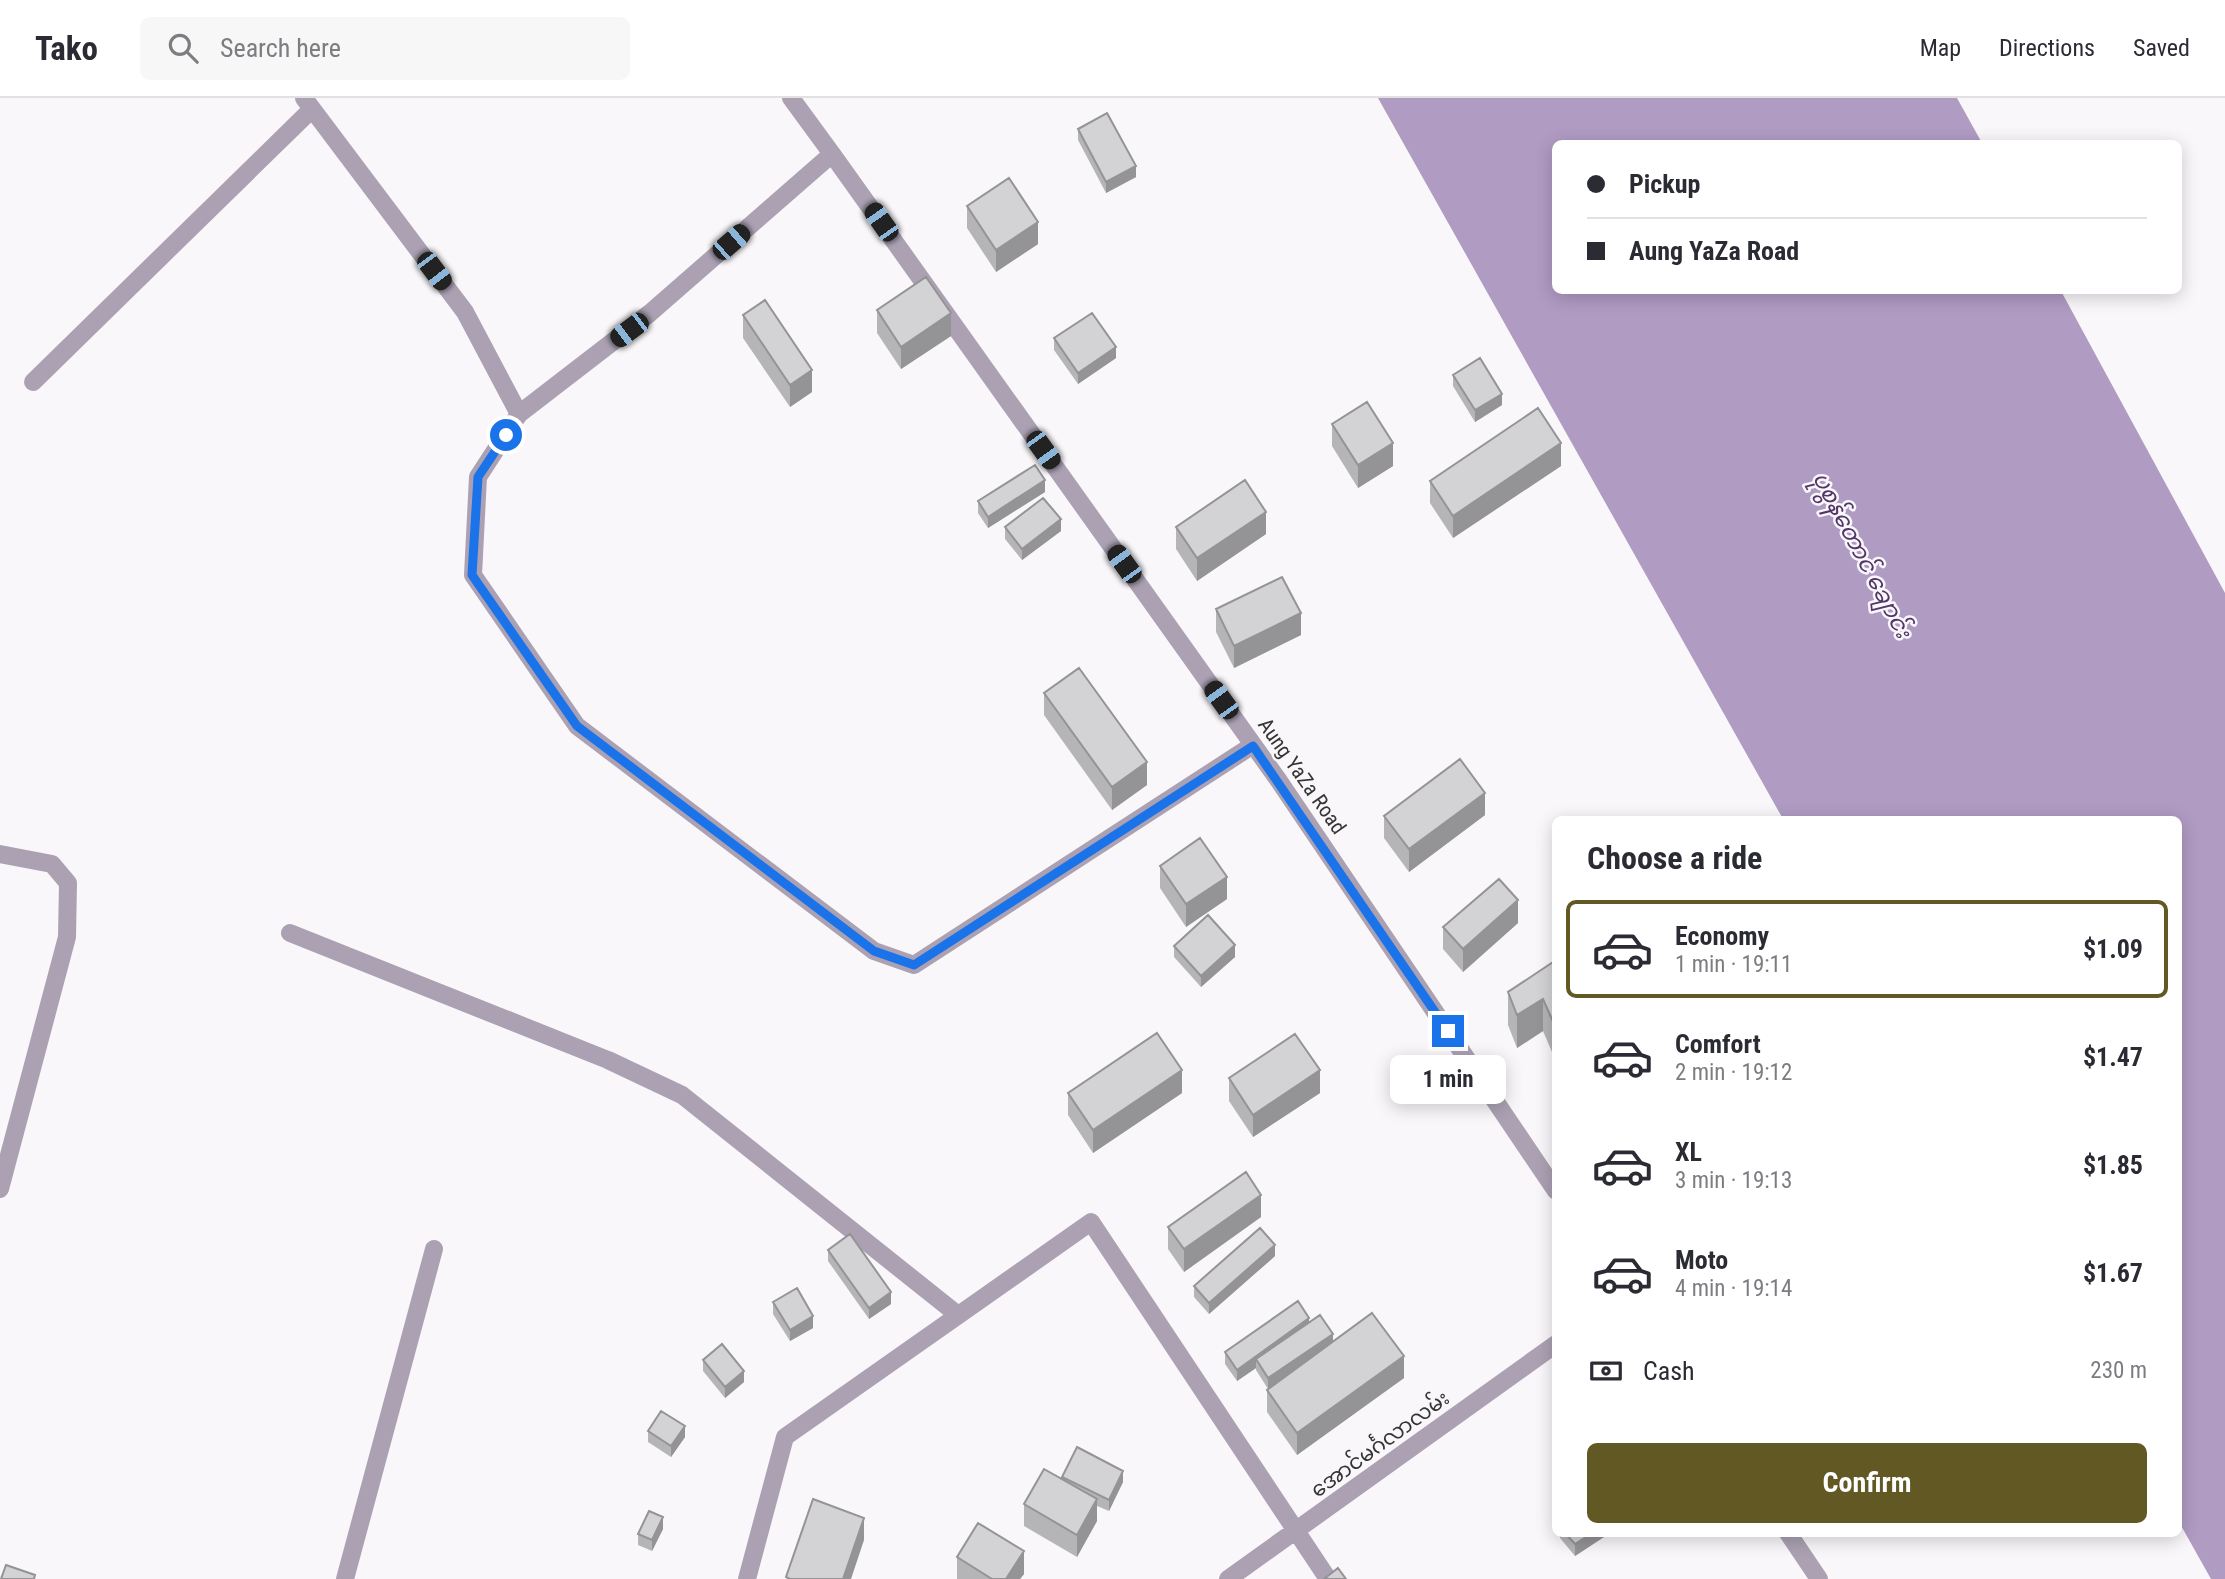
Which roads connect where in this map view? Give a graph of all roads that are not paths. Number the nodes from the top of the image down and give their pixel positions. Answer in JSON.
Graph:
{"nodes":[{"id":1,"x":791,"y":98,"type":"edge"},
{"id":2,"x":308,"y":103,"type":"edge"},
{"id":3,"x":832,"y":154,"type":"junction"},
{"id":4,"x":33,"y":382,"type":"dead end"},
{"id":5,"x":519,"y":414,"type":"junction"},
{"id":6,"x":1253,"y":746,"type":"junction"},
{"id":7,"x":0,"y":854,"type":"edge"},
{"id":8,"x":290,"y":933,"type":"dead end"},
{"id":9,"x":1552,"y":1185,"type":"edge"},
{"id":10,"x":0,"y":1189,"type":"edge"},
{"id":11,"x":434,"y":1250,"type":"dead end"},
{"id":12,"x":958,"y":1315,"type":"junction"},
{"id":13,"x":1552,"y":1347,"type":"edge"},
{"id":14,"x":1296,"y":1533,"type":"junction"},
{"id":15,"x":1791,"y":1537,"type":"edge"},
{"id":16,"x":345,"y":1579,"type":"edge"},
{"id":17,"x":747,"y":1579,"type":"edge"},
{"id":18,"x":1228,"y":1579,"type":"edge"},
{"id":19,"x":1328,"y":1579,"type":"edge"},
{"id":20,"x":1819,"y":1579,"type":"edge"}],
"edges":[{"from":1,"to":3,"type":"street","name":"Aung YaZa Road"},
{"from":2,"to":4,"type":"street"},
{"from":2,"to":5,"type":"street"},
{"from":3,"to":5,"type":"street"},
{"from":3,"to":6,"type":"street","name":"Aung YaZa Road"},
{"from":5,"to":6,"type":"street"},
{"from":6,"to":9,"type":"street","name":"Aung YaZa Road"},
{"from":7,"to":10,"type":"street"},
{"from":8,"to":12,"type":"street"},
{"from":11,"to":16,"type":"street"},
{"from":12,"to":14,"type":"street"},
{"from":12,"to":17,"type":"street"},
{"from":13,"to":14,"type":"street","name":"အောင်မင်္ဂလာလမ်း"},
{"from":14,"to":18,"type":"street","name":"အောင်မင်္ဂလာလမ်း"},
{"from":14,"to":19,"type":"street"},
{"from":15,"to":20,"type":"street"}]}
